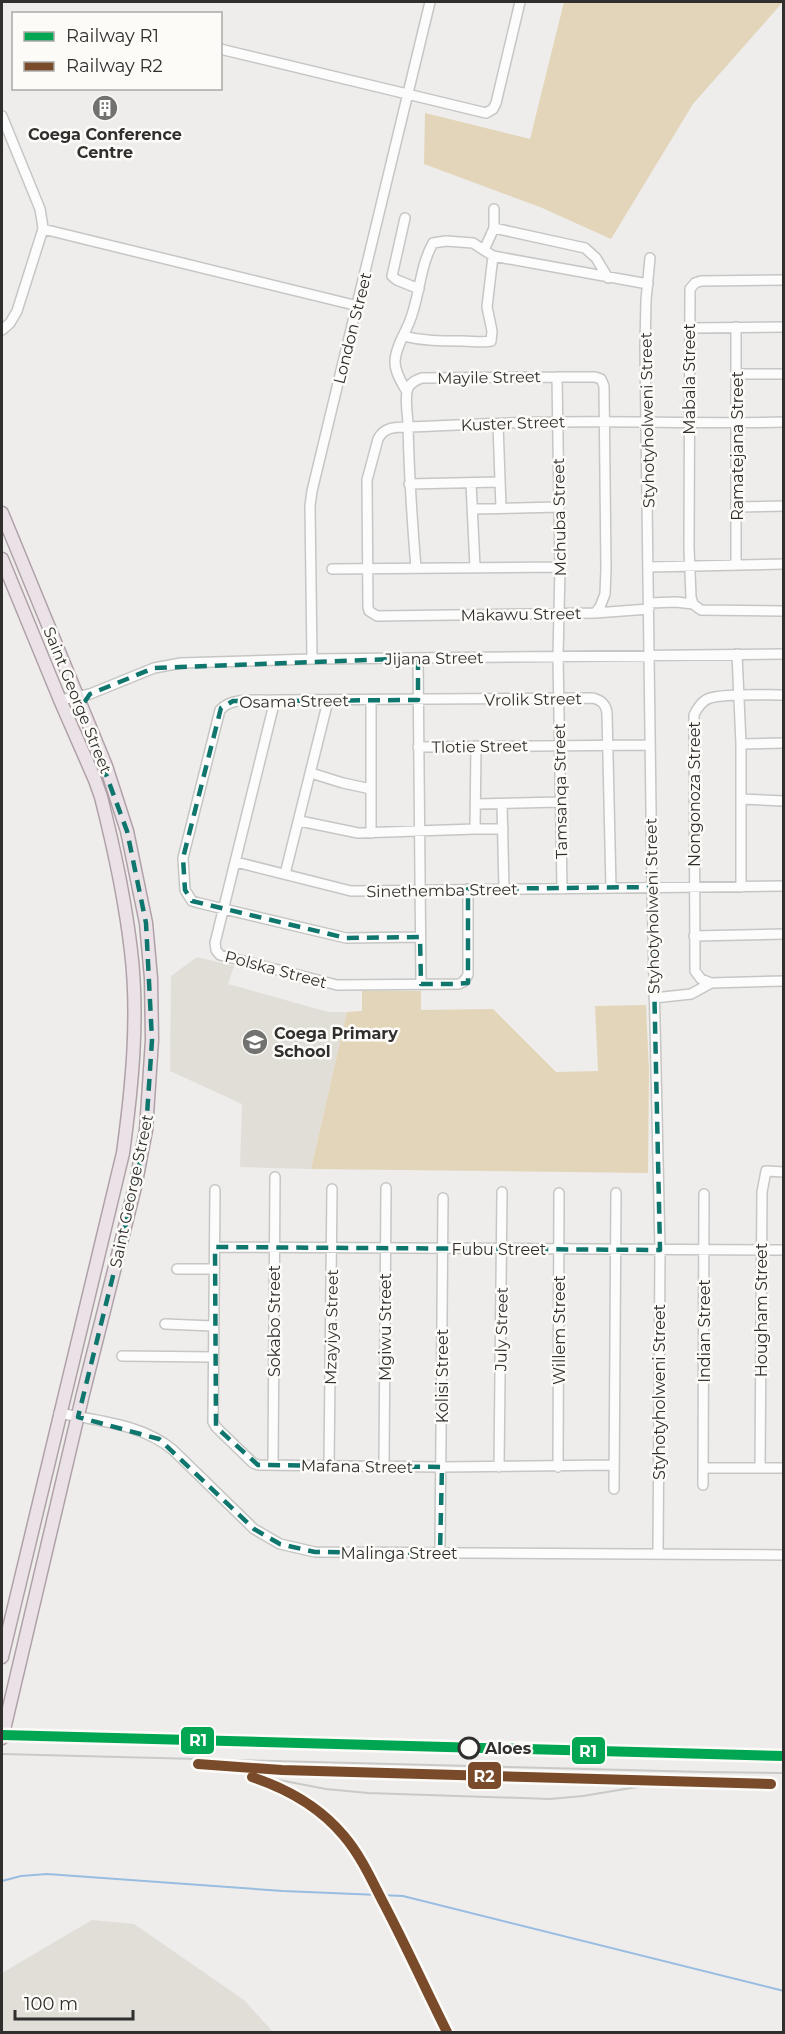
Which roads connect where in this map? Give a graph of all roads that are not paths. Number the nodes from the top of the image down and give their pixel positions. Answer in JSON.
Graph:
{"nodes":[{"id":1,"x":430,"y":2,"type":"edge"},
{"id":2,"x":520,"y":2,"type":"edge"},
{"id":3,"x":222,"y":49,"type":"edge"},
{"id":4,"x":408,"y":93,"type":"junction"},
{"id":5,"x":2,"y":116,"type":"edge"},
{"id":6,"x":494,"y":209,"type":"dead end"},
{"id":7,"x":405,"y":218,"type":"dead end"},
{"id":8,"x":494,"y":228,"type":"junction"},
{"id":9,"x":43,"y":229,"type":"junction"},
{"id":10,"x":488,"y":253,"type":"junction"},
{"id":11,"x":650,"y":258,"type":"dead end"},
{"id":12,"x":608,"y":278,"type":"junction"},
{"id":13,"x":783,"y":280,"type":"edge"},
{"id":14,"x":648,"y":284,"type":"junction"},
{"id":15,"x":419,"y":289,"type":"junction"},
{"id":16,"x":358,"y":306,"type":"junction"},
{"id":17,"x":736,"y":327,"type":"junction"},
{"id":18,"x":783,"y":327,"type":"edge"},
{"id":19,"x":690,"y":328,"type":"junction"},
{"id":20,"x":2,"y":330,"type":"edge"},
{"id":21,"x":403,"y":336,"type":"junction"},
{"id":22,"x":737,"y":374,"type":"junction"},
{"id":23,"x":783,"y":374,"type":"edge"},
{"id":24,"x":557,"y":376,"type":"junction"},
{"id":25,"x":407,"y":393,"type":"junction"},
{"id":26,"x":557,"y":422,"type":"junction"},
{"id":27,"x":604,"y":422,"type":"junction"},
{"id":28,"x":783,"y":422,"type":"edge"},
{"id":29,"x":648,"y":423,"type":"junction"},
{"id":30,"x":689,"y":423,"type":"junction"},
{"id":31,"x":736,"y":423,"type":"junction"},
{"id":32,"x":498,"y":424,"type":"junction"},
{"id":33,"x":408,"y":427,"type":"junction"},
{"id":34,"x":498,"y":482,"type":"junction"},
{"id":35,"x":471,"y":483,"type":"junction"},
{"id":36,"x":409,"y":484,"type":"junction"},
{"id":37,"x":783,"y":506,"type":"edge"},
{"id":38,"x":559,"y":507,"type":"junction"},
{"id":39,"x":736,"y":507,"type":"junction"},
{"id":40,"x":501,"y":508,"type":"junction"},
{"id":41,"x":474,"y":509,"type":"junction"},
{"id":42,"x":2,"y":513,"type":"edge"},
{"id":43,"x":2,"y":559,"type":"edge"},
{"id":44,"x":736,"y":564,"type":"junction"},
{"id":45,"x":783,"y":564,"type":"edge"},
{"id":46,"x":689,"y":566,"type":"junction"},
{"id":47,"x":475,"y":567,"type":"junction"},
{"id":48,"x":560,"y":567,"type":"junction"},
{"id":49,"x":648,"y":567,"type":"junction"},
{"id":50,"x":368,"y":568,"type":"junction"},
{"id":51,"x":416,"y":568,"type":"junction"},
{"id":52,"x":332,"y":569,"type":"dead end"},
{"id":53,"x":693,"y":604,"type":"junction"},
{"id":54,"x":649,"y":606,"type":"junction"},
{"id":55,"x":783,"y":611,"type":"edge"},
{"id":56,"x":595,"y":613,"type":"junction"},
{"id":57,"x":560,"y":615,"type":"junction"},
{"id":58,"x":737,"y":654,"type":"junction"},
{"id":59,"x":783,"y":654,"type":"edge"},
{"id":60,"x":649,"y":655,"type":"junction"},
{"id":61,"x":558,"y":657,"type":"junction"},
{"id":62,"x":418,"y":658,"type":"junction"},
{"id":63,"x":312,"y":659,"type":"junction"},
{"id":64,"x":740,"y":695,"type":"junction"},
{"id":65,"x":783,"y":695,"type":"edge"},
{"id":66,"x":558,"y":699,"type":"junction"},
{"id":67,"x":60,"y":700,"type":"junction"},
{"id":68,"x":275,"y":700,"type":"junction"},
{"id":69,"x":371,"y":700,"type":"junction"},
{"id":70,"x":418,"y":700,"type":"junction"},
{"id":71,"x":328,"y":701,"type":"junction"},
{"id":72,"x":79,"y":702,"type":"junction"},
{"id":73,"x":66,"y":715,"type":"junction"},
{"id":74,"x":783,"y":743,"type":"edge"},
{"id":75,"x":741,"y":744,"type":"junction"},
{"id":76,"x":560,"y":745,"type":"junction"},
{"id":77,"x":650,"y":745,"type":"junction"},
{"id":78,"x":476,"y":746,"type":"junction"},
{"id":79,"x":608,"y":746,"type":"junction"},
{"id":80,"x":418,"y":747,"type":"junction"},
{"id":81,"x":311,"y":774,"type":"junction"},
{"id":82,"x":371,"y":789,"type":"junction"},
{"id":83,"x":741,"y":799,"type":"junction"},
{"id":84,"x":783,"y":801,"type":"edge"},
{"id":85,"x":560,"y":802,"type":"junction"},
{"id":86,"x":476,"y":804,"type":"junction"},
{"id":87,"x":502,"y":804,"type":"junction"},
{"id":88,"x":300,"y":821,"type":"junction"},
{"id":89,"x":475,"y":829,"type":"junction"},
{"id":90,"x":503,"y":829,"type":"junction"},
{"id":91,"x":418,"y":832,"type":"junction"},
{"id":92,"x":371,"y":833,"type":"junction"},
{"id":93,"x":236,"y":862,"type":"junction"},
{"id":94,"x":285,"y":874,"type":"junction"},
{"id":95,"x":693,"y":886,"type":"junction"},
{"id":96,"x":783,"y":886,"type":"edge"},
{"id":97,"x":652,"y":887,"type":"junction"},
{"id":98,"x":741,"y":887,"type":"junction"},
{"id":99,"x":611,"y":888,"type":"junction"},
{"id":100,"x":420,"y":889,"type":"junction"},
{"id":101,"x":468,"y":889,"type":"junction"},
{"id":102,"x":504,"y":889,"type":"junction"},
{"id":103,"x":562,"y":889,"type":"junction"},
{"id":104,"x":224,"y":908,"type":"junction"},
{"id":105,"x":783,"y":934,"type":"edge"},
{"id":106,"x":693,"y":936,"type":"junction"},
{"id":107,"x":420,"y":938,"type":"junction"},
{"id":108,"x":783,"y":981,"type":"edge"},
{"id":109,"x":711,"y":983,"type":"junction"},
{"id":110,"x":420,"y":984,"type":"junction"},
{"id":111,"x":654,"y":998,"type":"junction"},
{"id":112,"x":783,"y":1172,"type":"edge"},
{"id":113,"x":275,"y":1177,"type":"dead end"},
{"id":114,"x":386,"y":1188,"type":"dead end"},
{"id":115,"x":332,"y":1189,"type":"dead end"},
{"id":116,"x":215,"y":1190,"type":"dead end"},
{"id":117,"x":502,"y":1192,"type":"dead end"},
{"id":118,"x":559,"y":1193,"type":"dead end"},
{"id":119,"x":616,"y":1193,"type":"dead end"},
{"id":120,"x":704,"y":1194,"type":"dead end"},
{"id":121,"x":443,"y":1198,"type":"dead end"},
{"id":122,"x":274,"y":1246,"type":"junction"},
{"id":123,"x":215,"y":1247,"type":"junction"},
{"id":124,"x":332,"y":1248,"type":"junction"},
{"id":125,"x":386,"y":1248,"type":"junction"},
{"id":126,"x":443,"y":1249,"type":"junction"},
{"id":127,"x":559,"y":1249,"type":"junction"},
{"id":128,"x":502,"y":1250,"type":"junction"},
{"id":129,"x":616,"y":1250,"type":"junction"},
{"id":130,"x":660,"y":1250,"type":"junction"},
{"id":131,"x":704,"y":1250,"type":"junction"},
{"id":132,"x":783,"y":1250,"type":"edge"},
{"id":133,"x":761,"y":1251,"type":"junction"},
{"id":134,"x":177,"y":1269,"type":"dead end"},
{"id":135,"x":214,"y":1269,"type":"junction"},
{"id":136,"x":165,"y":1324,"type":"dead end"},
{"id":137,"x":213,"y":1326,"type":"junction"},
{"id":138,"x":122,"y":1356,"type":"dead end"},
{"id":139,"x":213,"y":1358,"type":"junction"},
{"id":140,"x":59,"y":1413,"type":"junction"},
{"id":141,"x":78,"y":1417,"type":"junction"},
{"id":142,"x":273,"y":1465,"type":"junction"},
{"id":143,"x":329,"y":1465,"type":"junction"},
{"id":144,"x":384,"y":1465,"type":"junction"},
{"id":145,"x":614,"y":1466,"type":"junction"},
{"id":146,"x":442,"y":1467,"type":"junction"},
{"id":147,"x":500,"y":1467,"type":"junction"},
{"id":148,"x":558,"y":1467,"type":"junction"},
{"id":149,"x":703,"y":1468,"type":"junction"},
{"id":150,"x":760,"y":1468,"type":"junction"},
{"id":151,"x":783,"y":1468,"type":"edge"},
{"id":152,"x":703,"y":1485,"type":"dead end"},
{"id":153,"x":614,"y":1489,"type":"dead end"},
{"id":154,"x":440,"y":1553,"type":"junction"},
{"id":155,"x":658,"y":1554,"type":"junction"},
{"id":156,"x":783,"y":1555,"type":"edge"},
{"id":157,"x":2,"y":1657,"type":"edge"},
{"id":158,"x":2,"y":1738,"type":"edge"}],
"edges":[{"from":1,"to":4,"type":"street","name":"London Street"},
{"from":2,"to":4,"type":"street"},
{"from":3,"to":4,"type":"street"},
{"from":4,"to":16,"type":"street","name":"London Street"},
{"from":5,"to":9,"type":"street"},
{"from":6,"to":8,"type":"street"},
{"from":7,"to":15,"type":"street"},
{"from":8,"to":10,"type":"street"},
{"from":8,"to":12,"type":"street"},
{"from":9,"to":16,"type":"street"},
{"from":9,"to":20,"type":"street"},
{"from":10,"to":12,"type":"street"},
{"from":10,"to":15,"type":"street"},
{"from":10,"to":21,"type":"street"},
{"from":11,"to":14,"type":"street","name":"Styhotyholweni Street"},
{"from":12,"to":14,"type":"street"},
{"from":13,"to":19,"type":"street","name":"Mabala Street"},
{"from":14,"to":29,"type":"street","name":"Styhotyholweni Street"},
{"from":15,"to":21,"type":"street"},
{"from":16,"to":63,"type":"street","name":"London Street"},
{"from":17,"to":18,"type":"street"},
{"from":17,"to":19,"type":"street"},
{"from":17,"to":22,"type":"street","name":"Ramatejana Street"},
{"from":19,"to":30,"type":"street","name":"Mabala Street"},
{"from":21,"to":25,"type":"street"},
{"from":22,"to":23,"type":"street"},
{"from":22,"to":31,"type":"street","name":"Ramatejana Street"},
{"from":24,"to":25,"type":"street","name":"Mayile Street"},
{"from":24,"to":26,"type":"street","name":"Mchuba Street"},
{"from":24,"to":27,"type":"street","name":"Mayile Street"},
{"from":25,"to":33,"type":"street"},
{"from":26,"to":27,"type":"street","name":"Kuster Street"},
{"from":26,"to":32,"type":"street","name":"Kuster Street"},
{"from":26,"to":38,"type":"street","name":"Mchuba Street"},
{"from":27,"to":29,"type":"street","name":"Kuster Street"},
{"from":27,"to":56,"type":"street","name":"Makawu Street"},
{"from":28,"to":31,"type":"street","name":"Kuster Street"},
{"from":29,"to":30,"type":"street","name":"Kuster Street"},
{"from":29,"to":49,"type":"street","name":"Styhotyholweni Street"},
{"from":30,"to":31,"type":"street","name":"Kuster Street"},
{"from":30,"to":46,"type":"street","name":"Mabala Street"},
{"from":31,"to":39,"type":"street","name":"Ramatejana Street"},
{"from":32,"to":33,"type":"street","name":"Kuster Street"},
{"from":32,"to":34,"type":"street"},
{"from":33,"to":36,"type":"street"},
{"from":33,"to":50,"type":"street","name":"Kuster Street"},
{"from":34,"to":35,"type":"street"},
{"from":34,"to":40,"type":"street"},
{"from":35,"to":36,"type":"street"},
{"from":35,"to":41,"type":"street"},
{"from":36,"to":51,"type":"street"},
{"from":37,"to":39,"type":"street"},
{"from":38,"to":40,"type":"street"},
{"from":38,"to":48,"type":"street","name":"Mchuba Street"},
{"from":39,"to":44,"type":"street","name":"Ramatejana Street"},
{"from":40,"to":41,"type":"street"},
{"from":41,"to":47,"type":"street"},
{"from":42,"to":72,"type":"main road","name":"Saint George Street"},
{"from":43,"to":67,"type":"main road","name":"Saint George Street"},
{"from":44,"to":45,"type":"street"},
{"from":44,"to":46,"type":"street"},
{"from":46,"to":49,"type":"street"},
{"from":46,"to":53,"type":"street","name":"Mabala Street"},
{"from":47,"to":48,"type":"street"},
{"from":47,"to":51,"type":"street"},
{"from":48,"to":57,"type":"street","name":"Mchuba Street"},
{"from":49,"to":54,"type":"street","name":"Styhotyholweni Street"},
{"from":50,"to":51,"type":"street"},
{"from":50,"to":52,"type":"street"},
{"from":50,"to":57,"type":"street","name":"Makawu Street"},
{"from":53,"to":54,"type":"street"},
{"from":53,"to":55,"type":"street"},
{"from":54,"to":56,"type":"street"},
{"from":54,"to":60,"type":"street","name":"Styhotyholweni Street"},
{"from":56,"to":57,"type":"street","name":"Makawu Street"},
{"from":57,"to":61,"type":"street","name":"Mchuba Street"},
{"from":58,"to":59,"type":"street","name":"Jijana Street"},
{"from":58,"to":60,"type":"street","name":"Jijana Street"},
{"from":58,"to":64,"type":"street"},
{"from":60,"to":61,"type":"street","name":"Jijana Street"},
{"from":60,"to":77,"type":"street","name":"Styhotyholweni Street"},
{"from":61,"to":62,"type":"street","name":"Jijana Street"},
{"from":61,"to":66,"type":"street","name":"Tamsanqa Street"},
{"from":62,"to":63,"type":"street","name":"Jijana Street"},
{"from":62,"to":70,"type":"street"},
{"from":63,"to":72,"type":"street","name":"Jijana Street"},
{"from":64,"to":65,"type":"street","name":"Nongonoza Street"},
{"from":64,"to":75,"type":"street"},
{"from":64,"to":95,"type":"street","name":"Nongonoza Street"},
{"from":66,"to":70,"type":"street","name":"Vrolik Street"},
{"from":66,"to":76,"type":"street","name":"Tamsanqa Street"},
{"from":66,"to":79,"type":"street","name":"Vrolik Street"},
{"from":67,"to":72,"type":"street"},
{"from":67,"to":73,"type":"main road","name":"Saint George Street"},
{"from":68,"to":71,"type":"street","name":"Osama Street"},
{"from":68,"to":93,"type":"street","name":"Polska Street"},
{"from":68,"to":104,"type":"street","name":"Osama Street"},
{"from":69,"to":70,"type":"street","name":"Osama Street"},
{"from":69,"to":71,"type":"street","name":"Osama Street"},
{"from":69,"to":82,"type":"street"},
{"from":70,"to":80,"type":"street"},
{"from":71,"to":81,"type":"street"},
{"from":72,"to":73,"type":"street"},
{"from":72,"to":141,"type":"main road","name":"Saint George Street"},
{"from":73,"to":140,"type":"main road","name":"Saint George Street"},
{"from":74,"to":75,"type":"street"},
{"from":75,"to":83,"type":"street"},
{"from":76,"to":78,"type":"street","name":"Tlotie Street"},
{"from":76,"to":79,"type":"street","name":"Tlotie Street"},
{"from":76,"to":85,"type":"street","name":"Tamsanqa Street"},
{"from":77,"to":79,"type":"street","name":"Tlotie Street"},
{"from":77,"to":97,"type":"street","name":"Styhotyholweni Street"},
{"from":78,"to":80,"type":"street","name":"Tlotie Street"},
{"from":78,"to":86,"type":"street"},
{"from":79,"to":99,"type":"street","name":"Vrolik Street"},
{"from":80,"to":91,"type":"street"},
{"from":81,"to":82,"type":"street"},
{"from":81,"to":88,"type":"street"},
{"from":82,"to":92,"type":"street"},
{"from":83,"to":84,"type":"street"},
{"from":83,"to":98,"type":"street"},
{"from":85,"to":87,"type":"street"},
{"from":85,"to":103,"type":"street","name":"Tamsanqa Street"},
{"from":86,"to":87,"type":"street"},
{"from":86,"to":89,"type":"street"},
{"from":87,"to":90,"type":"street"},
{"from":88,"to":92,"type":"street"},
{"from":88,"to":94,"type":"street"},
{"from":89,"to":90,"type":"street"},
{"from":89,"to":91,"type":"street"},
{"from":90,"to":102,"type":"street"},
{"from":91,"to":92,"type":"street"},
{"from":91,"to":100,"type":"street"},
{"from":93,"to":94,"type":"street","name":"Sinethemba Street"},
{"from":93,"to":104,"type":"street","name":"Polska Street"},
{"from":94,"to":100,"type":"street","name":"Sinethemba Street"},
{"from":95,"to":97,"type":"street","name":"Sinethemba Street"},
{"from":95,"to":98,"type":"street","name":"Sinethemba Street"},
{"from":95,"to":106,"type":"street","name":"Nongonoza Street"},
{"from":96,"to":98,"type":"street","name":"Sinethemba Street"},
{"from":97,"to":99,"type":"street","name":"Sinethemba Street"},
{"from":97,"to":111,"type":"street","name":"Styhotyholweni Street"},
{"from":99,"to":103,"type":"street","name":"Sinethemba Street"},
{"from":100,"to":101,"type":"street","name":"Sinethemba Street"},
{"from":100,"to":107,"type":"street"},
{"from":101,"to":102,"type":"street","name":"Sinethemba Street"},
{"from":101,"to":110,"type":"street","name":"Polska Street"},
{"from":102,"to":103,"type":"street","name":"Sinethemba Street"},
{"from":104,"to":107,"type":"street","name":"Osama Street"},
{"from":104,"to":110,"type":"street","name":"Polska Street"},
{"from":105,"to":106,"type":"street"},
{"from":106,"to":109,"type":"street","name":"Nongonoza Street"},
{"from":107,"to":110,"type":"street"},
{"from":108,"to":109,"type":"street"},
{"from":109,"to":111,"type":"street"},
{"from":111,"to":130,"type":"street","name":"Styhotyholweni Street"},
{"from":112,"to":133,"type":"street","name":"Hougham Street"},
{"from":113,"to":122,"type":"street","name":"Sokabo Street"},
{"from":114,"to":125,"type":"street","name":"Mgiwu Street"},
{"from":115,"to":124,"type":"street","name":"Mzayiya Street"},
{"from":116,"to":123,"type":"street","name":"Mafana Street"},
{"from":117,"to":128,"type":"street","name":"July Street"},
{"from":118,"to":127,"type":"street","name":"Willem Street"},
{"from":119,"to":129,"type":"street"},
{"from":120,"to":131,"type":"street","name":"Indian Street"},
{"from":121,"to":126,"type":"street","name":"Kolisi Street"},
{"from":122,"to":123,"type":"street","name":"Fubu Street"},
{"from":122,"to":124,"type":"street","name":"Fubu Street"},
{"from":122,"to":142,"type":"street","name":"Sokabo Street"},
{"from":123,"to":135,"type":"street","name":"Mafana Street"},
{"from":124,"to":125,"type":"street","name":"Fubu Street"},
{"from":124,"to":143,"type":"street","name":"Mzayiya Street"},
{"from":125,"to":126,"type":"street","name":"Fubu Street"},
{"from":125,"to":144,"type":"street","name":"Mgiwu Street"},
{"from":126,"to":128,"type":"street","name":"Fubu Street"},
{"from":126,"to":146,"type":"street","name":"Kolisi Street"},
{"from":127,"to":128,"type":"street","name":"Fubu Street"},
{"from":127,"to":129,"type":"street","name":"Fubu Street"},
{"from":127,"to":148,"type":"street","name":"Willem Street"},
{"from":128,"to":147,"type":"street","name":"July Street"},
{"from":129,"to":130,"type":"street","name":"Fubu Street"},
{"from":129,"to":145,"type":"street"},
{"from":130,"to":131,"type":"street","name":"Fubu Street"},
{"from":130,"to":155,"type":"street","name":"Styhotyholweni Street"},
{"from":131,"to":133,"type":"street","name":"Fubu Street"},
{"from":131,"to":149,"type":"street","name":"Indian Street"},
{"from":132,"to":133,"type":"street","name":"Fubu Street"},
{"from":133,"to":150,"type":"street","name":"Hougham Street"},
{"from":134,"to":135,"type":"street"},
{"from":135,"to":137,"type":"street","name":"Mafana Street"},
{"from":136,"to":137,"type":"street"},
{"from":137,"to":139,"type":"street","name":"Mafana Street"},
{"from":138,"to":139,"type":"street"},
{"from":139,"to":142,"type":"street","name":"Mafana Street"},
{"from":140,"to":141,"type":"street","name":"Malinga Street"},
{"from":140,"to":157,"type":"main road","name":"Saint George Street"},
{"from":141,"to":154,"type":"street","name":"Malinga Street"},
{"from":141,"to":158,"type":"main road","name":"Saint George Street"},
{"from":142,"to":143,"type":"street","name":"Mafana Street"},
{"from":143,"to":144,"type":"street","name":"Mafana Street"},
{"from":144,"to":146,"type":"street","name":"Mafana Street"},
{"from":145,"to":148,"type":"street","name":"Mafana Street"},
{"from":145,"to":153,"type":"street"},
{"from":146,"to":147,"type":"street","name":"Mafana Street"},
{"from":146,"to":154,"type":"street","name":"Kolisi Street"},
{"from":147,"to":148,"type":"street","name":"Mafana Street"},
{"from":149,"to":150,"type":"street"},
{"from":149,"to":152,"type":"street","name":"Indian Street"},
{"from":150,"to":151,"type":"street"},
{"from":154,"to":155,"type":"street","name":"Malinga Street"},
{"from":155,"to":156,"type":"street","name":"Malinga Street"}]}
